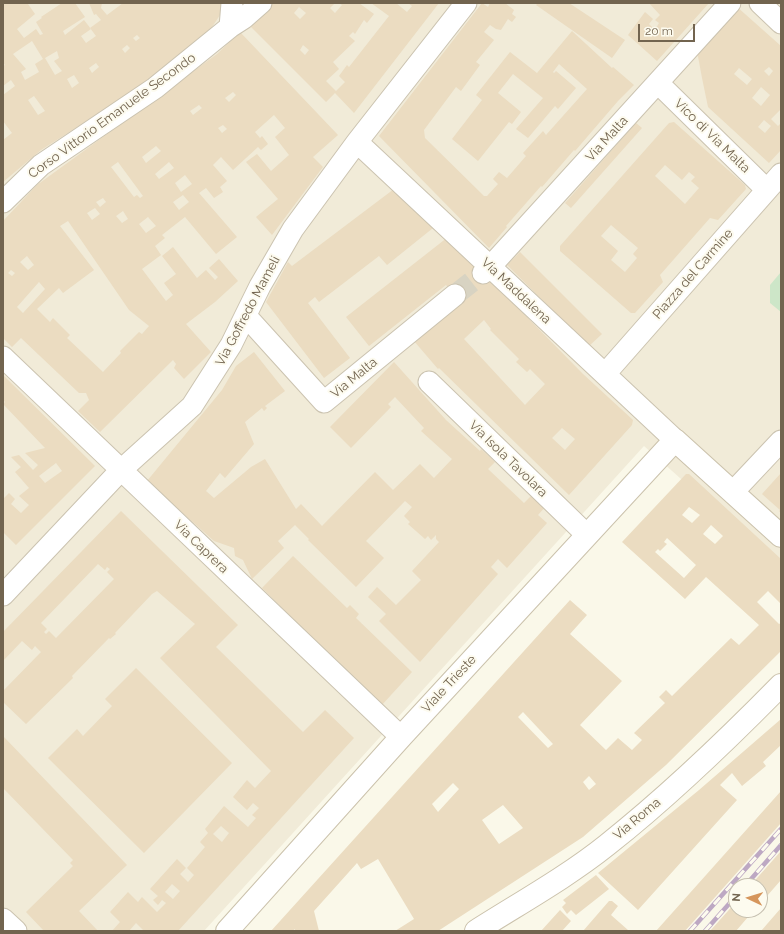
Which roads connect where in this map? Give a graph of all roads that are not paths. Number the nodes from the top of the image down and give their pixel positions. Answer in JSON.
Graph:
{"nodes":[{"id":1,"x":232,"y":3,"type":"edge"},
{"id":2,"x":260,"y":3,"type":"edge"},
{"id":3,"x":466,"y":3,"type":"edge"},
{"id":4,"x":730,"y":3,"type":"edge"},
{"id":5,"x":760,"y":3,"type":"edge"},
{"id":6,"x":781,"y":23,"type":"edge"},
{"id":7,"x":230,"y":27,"type":"junction"},
{"id":8,"x":658,"y":83,"type":"junction"},
{"id":9,"x":357,"y":142,"type":"junction"},
{"id":10,"x":781,"y":174,"type":"edge"},
{"id":11,"x":767,"y":190,"type":"junction"},
{"id":12,"x":3,"y":202,"type":"edge"},
{"id":13,"x":487,"y":270,"type":"junction"},
{"id":14,"x":455,"y":295,"type":"tunnel mouth"},
{"id":15,"x":246,"y":316,"type":"junction"},
{"id":16,"x":3,"y":357,"type":"edge"},
{"id":17,"x":605,"y":374,"type":"junction"},
{"id":18,"x":429,"y":382,"type":"dead end"},
{"id":19,"x":675,"y":440,"type":"junction"},
{"id":20,"x":781,"y":441,"type":"edge"},
{"id":21,"x":120,"y":471,"type":"junction"},
{"id":22,"x":733,"y":492,"type":"junction"},
{"id":23,"x":587,"y":535,"type":"junction"},
{"id":24,"x":781,"y":536,"type":"edge"},
{"id":25,"x":3,"y":595,"type":"edge"},
{"id":26,"x":781,"y":685,"type":"edge"},
{"id":27,"x":401,"y":737,"type":"junction"},
{"id":28,"x":3,"y":919,"type":"edge"},
{"id":29,"x":16,"y":931,"type":"edge"},
{"id":30,"x":227,"y":931,"type":"edge"},
{"id":31,"x":476,"y":931,"type":"edge"}],
"edges":[{"from":1,"to":7,"type":"street"},
{"from":2,"to":7,"type":"street","name":"Corso Vittorio Emanuele Secondo"},
{"from":3,"to":9,"type":"street","name":"Via Goffredo Mameli"},
{"from":4,"to":8,"type":"street","name":"Via Malta"},
{"from":5,"to":6,"type":"street"},
{"from":7,"to":12,"type":"street","name":"Corso Vittorio Emanuele Secondo"},
{"from":8,"to":11,"type":"street","name":"Vico di Via Malta"},
{"from":8,"to":13,"type":"street","name":"Via Malta"},
{"from":9,"to":13,"type":"street","name":"Via Maddalena"},
{"from":9,"to":15,"type":"street","name":"Via Goffredo Mameli"},
{"from":10,"to":11,"type":"street","name":"Piazza del Carmine"},
{"from":11,"to":17,"type":"street","name":"Piazza del Carmine"},
{"from":13,"to":17,"type":"street","name":"Via Maddalena"},
{"from":14,"to":15,"type":"street","name":"Via Malta"},
{"from":15,"to":21,"type":"street","name":"Via Goffredo Mameli"},
{"from":16,"to":21,"type":"street","name":"Via Caprera"},
{"from":17,"to":19,"type":"street","name":"Via Maddalena"},
{"from":18,"to":23,"type":"street","name":"Via Isola Tavolara"},
{"from":19,"to":22,"type":"main road"},
{"from":19,"to":23,"type":"main road","name":"Viale Trieste"},
{"from":20,"to":22,"type":"street"},
{"from":21,"to":25,"type":"street","name":"Via Goffredo Mameli"},
{"from":21,"to":27,"type":"street","name":"Via Caprera"},
{"from":22,"to":24,"type":"main road"},
{"from":23,"to":27,"type":"main road","name":"Viale Trieste"},
{"from":26,"to":31,"type":"main road","name":"Via Roma"},
{"from":27,"to":30,"type":"main road","name":"Viale Trieste"},
{"from":28,"to":29,"type":"street"}]}
